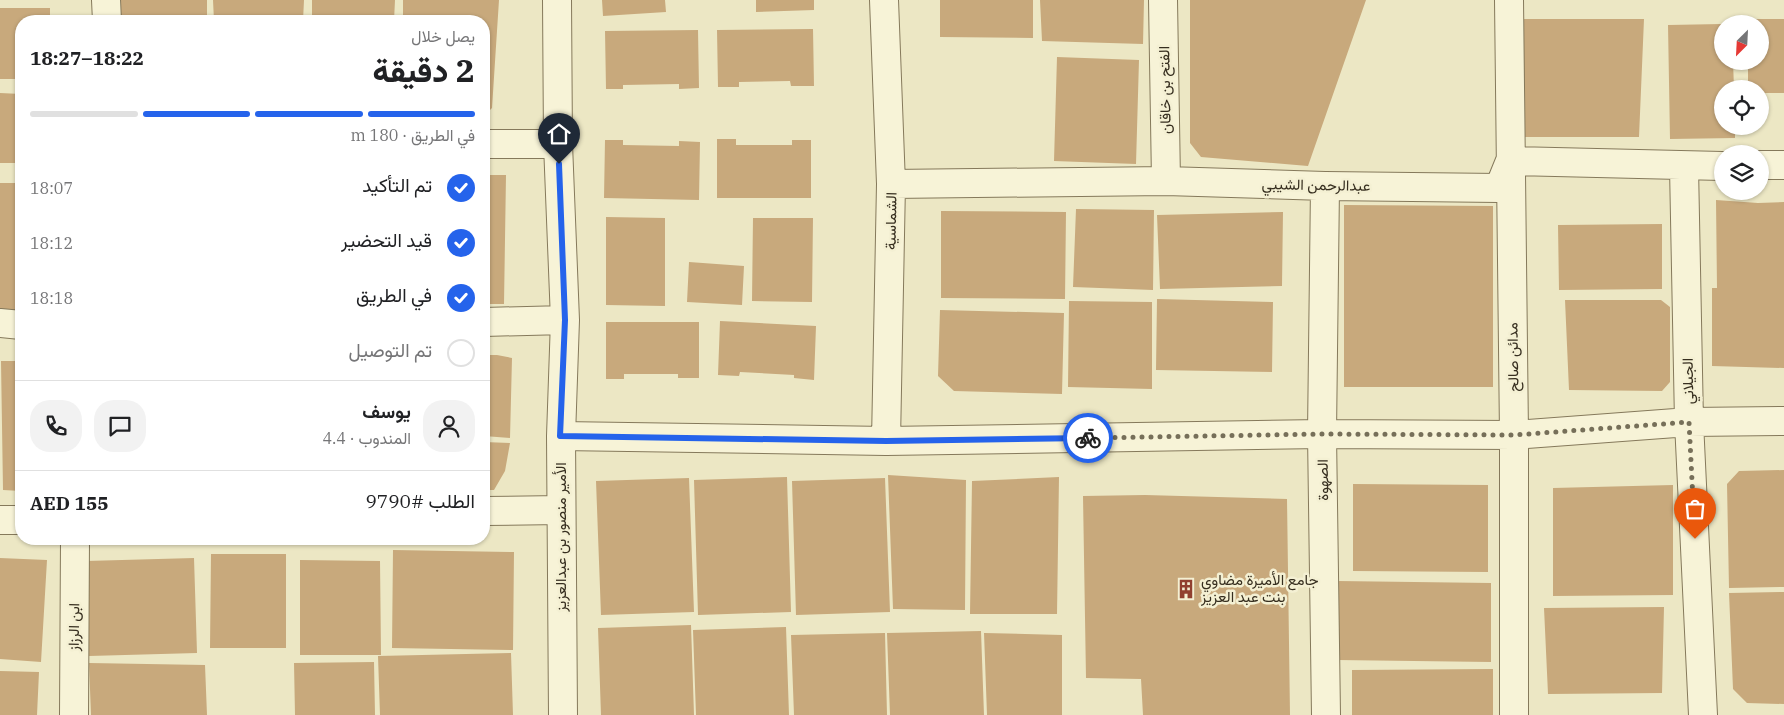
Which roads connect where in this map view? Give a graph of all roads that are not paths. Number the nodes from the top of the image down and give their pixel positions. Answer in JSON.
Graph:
{"nodes":[{"id":1,"x":106,"y":0,"type":"edge"},
{"id":2,"x":557,"y":0,"type":"edge"},
{"id":3,"x":884,"y":0,"type":"edge"},
{"id":4,"x":1163,"y":0,"type":"edge"},
{"id":5,"x":1509,"y":0,"type":"edge"},
{"id":6,"x":107,"y":15,"type":"edge"},
{"id":7,"x":490,"y":144,"type":"edge"},
{"id":8,"x":558,"y":144,"type":"junction"},
{"id":9,"x":1510,"y":161,"type":"junction"},
{"id":10,"x":1769,"y":165,"type":"edge"},
{"id":11,"x":1784,"y":165,"type":"edge"},
{"id":12,"x":1714,"y":166,"type":"edge"},
{"id":13,"x":1684,"y":167,"type":"junction"},
{"id":14,"x":1166,"y":180,"type":"junction"},
{"id":15,"x":891,"y":184,"type":"junction"},
{"id":16,"x":1326,"y":186,"type":"junction"},
{"id":17,"x":565,"y":320,"type":"junction"},
{"id":18,"x":490,"y":322,"type":"edge"},
{"id":19,"x":0,"y":323,"type":"edge"},
{"id":20,"x":15,"y":324,"type":"edge"},
{"id":21,"x":1784,"y":421,"type":"edge"},
{"id":22,"x":1689,"y":422,"type":"junction"},
{"id":23,"x":1322,"y":434,"type":"junction"},
{"id":24,"x":1514,"y":435,"type":"junction"},
{"id":25,"x":560,"y":436,"type":"junction"},
{"id":26,"x":886,"y":441,"type":"junction"},
{"id":27,"x":561,"y":510,"type":"junction"},
{"id":28,"x":490,"y":511,"type":"edge"},
{"id":29,"x":0,"y":520,"type":"edge"},
{"id":30,"x":15,"y":520,"type":"edge"},
{"id":31,"x":75,"y":545,"type":"edge"},
{"id":32,"x":74,"y":715,"type":"edge"},
{"id":33,"x":563,"y":715,"type":"edge"},
{"id":34,"x":1326,"y":715,"type":"edge"},
{"id":35,"x":1514,"y":715,"type":"edge"},
{"id":36,"x":1703,"y":715,"type":"edge"}],
"edges":[{"from":1,"to":6,"type":"street"},
{"from":2,"to":8,"type":"street","name":"الأمير منصور بن عبدالعزيز"},
{"from":3,"to":15,"type":"street","name":"الشماسية"},
{"from":4,"to":14,"type":"street","name":"الفتح بن خاقان"},
{"from":5,"to":9,"type":"street","name":"مدائن صالح"},
{"from":7,"to":8,"type":"street"},
{"from":8,"to":17,"type":"street","name":"الأمير منصور بن عبدالعزيز"},
{"from":9,"to":13,"type":"street"},
{"from":9,"to":16,"type":"street","name":"عبدالرحمن الشيبي"},
{"from":9,"to":24,"type":"street","name":"مدائن صالح"},
{"from":10,"to":11,"type":"street"},
{"from":12,"to":13,"type":"street"},
{"from":13,"to":22,"type":"street","name":"الجيلاني"},
{"from":14,"to":15,"type":"street","name":"عبدالرحمن الشيبي"},
{"from":14,"to":16,"type":"street","name":"عبدالرحمن الشيبي"},
{"from":15,"to":26,"type":"street","name":"الشماسية"},
{"from":16,"to":23,"type":"street","name":"الصهوة"},
{"from":17,"to":18,"type":"street"},
{"from":17,"to":25,"type":"street","name":"الأمير منصور بن عبدالعزيز"},
{"from":19,"to":20,"type":"street"},
{"from":21,"to":22,"type":"street"},
{"from":22,"to":24,"type":"street"},
{"from":22,"to":36,"type":"street","name":"الجيلاني"},
{"from":23,"to":24,"type":"street"},
{"from":23,"to":26,"type":"street"},
{"from":23,"to":34,"type":"street","name":"الصهوة"},
{"from":24,"to":35,"type":"street","name":"مدائن صالح"},
{"from":25,"to":26,"type":"street"},
{"from":25,"to":27,"type":"street","name":"الأمير منصور بن عبدالعزيز"},
{"from":27,"to":28,"type":"street"},
{"from":27,"to":33,"type":"street","name":"الأمير منصور بن عبدالعزيز"},
{"from":29,"to":30,"type":"street"},
{"from":31,"to":32,"type":"street","name":"ابن الرزاز"}]}
